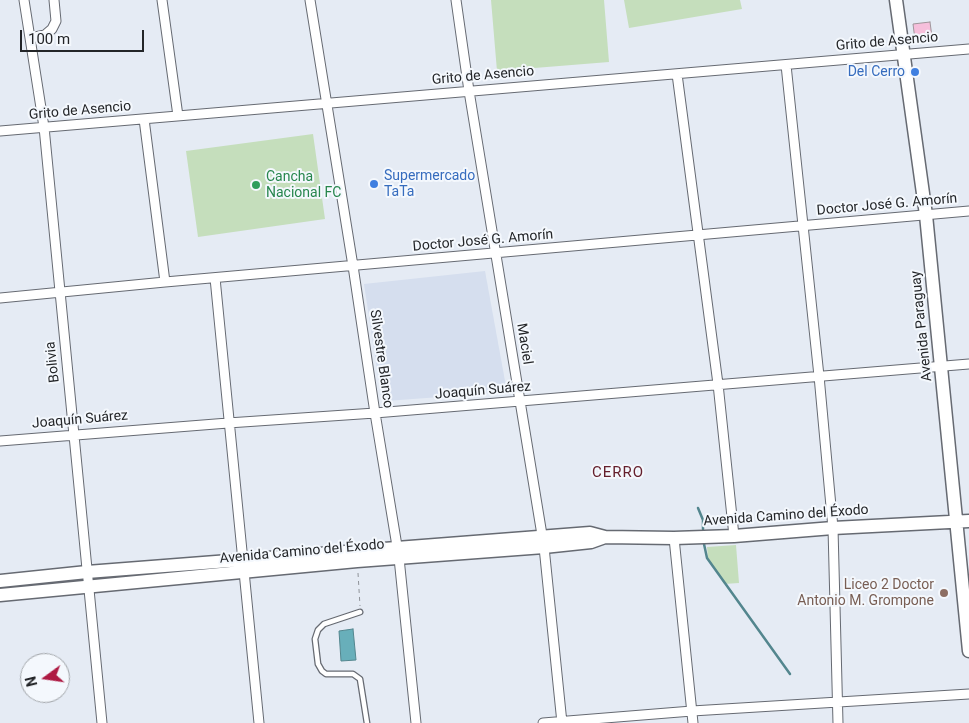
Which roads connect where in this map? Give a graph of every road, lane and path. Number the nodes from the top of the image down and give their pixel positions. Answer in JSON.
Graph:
{"nodes":[{"id":1,"x":24,"y":0,"type":"edge"},
{"id":2,"x":54,"y":0,"type":"edge"},
{"id":3,"x":162,"y":0,"type":"edge"},
{"id":4,"x":310,"y":0,"type":"edge"},
{"id":5,"x":456,"y":0,"type":"edge"},
{"id":6,"x":896,"y":0,"type":"edge"},
{"id":7,"x":30,"y":38,"type":"junction"},
{"id":8,"x":969,"y":49,"type":"edge"},
{"id":9,"x":904,"y":54,"type":"junction"},
{"id":10,"x":786,"y":65,"type":"junction"},
{"id":11,"x":678,"y":74,"type":"junction"},
{"id":12,"x":469,"y":91,"type":"junction"},
{"id":13,"x":326,"y":104,"type":"junction"},
{"id":14,"x":178,"y":116,"type":"junction"},
{"id":15,"x":144,"y":119,"type":"junction"},
{"id":16,"x":44,"y":127,"type":"junction"},
{"id":17,"x":0,"y":131,"type":"edge"},
{"id":18,"x":969,"y":211,"type":"edge"},
{"id":19,"x":926,"y":215,"type":"junction"},
{"id":20,"x":804,"y":226,"type":"junction"},
{"id":21,"x":699,"y":235,"type":"junction"},
{"id":22,"x":496,"y":253,"type":"junction"},
{"id":23,"x":353,"y":266,"type":"junction"},
{"id":24,"x":215,"y":278,"type":"junction"},
{"id":25,"x":166,"y":282,"type":"junction"},
{"id":26,"x":60,"y":292,"type":"junction"},
{"id":27,"x":0,"y":298,"type":"edge"},
{"id":28,"x":969,"y":364,"type":"edge"},
{"id":29,"x":942,"y":366,"type":"junction"},
{"id":30,"x":819,"y":376,"type":"junction"},
{"id":31,"x":718,"y":384,"type":"junction"},
{"id":32,"x":519,"y":402,"type":"junction"},
{"id":33,"x":375,"y":413,"type":"junction"},
{"id":34,"x":228,"y":422,"type":"junction"},
{"id":35,"x":74,"y":435,"type":"junction"},
{"id":36,"x":0,"y":441,"type":"edge"},
{"id":37,"x":969,"y":521,"type":"edge"},
{"id":38,"x":955,"y":522,"type":"junction"},
{"id":39,"x":833,"y":528,"type":"junction"},
{"id":40,"x":734,"y":536,"type":"junction"},
{"id":41,"x":674,"y":538,"type":"junction"},
{"id":42,"x":543,"y":541,"type":"junction"},
{"id":43,"x":398,"y":553,"type":"junction"},
{"id":44,"x":357,"y":561,"type":"junction"},
{"id":45,"x":243,"y":566,"type":"junction"},
{"id":46,"x":88,"y":572,"type":"junction"},
{"id":47,"x":0,"y":581,"type":"edge"},
{"id":48,"x":88,"y":586,"type":"junction"},
{"id":49,"x":0,"y":595,"type":"edge"},
{"id":50,"x":360,"y":612,"type":"joint"},
{"id":51,"x":969,"y":651,"type":"edge"},
{"id":52,"x":969,"y":694,"type":"edge"},
{"id":53,"x":836,"y":702,"type":"junction"},
{"id":54,"x":692,"y":712,"type":"junction"},
{"id":55,"x":562,"y":722,"type":"edge"},
{"id":56,"x":102,"y":723,"type":"edge"},
{"id":57,"x":259,"y":723,"type":"edge"},
{"id":58,"x":367,"y":723,"type":"edge"},
{"id":59,"x":416,"y":723,"type":"edge"},
{"id":60,"x":543,"y":723,"type":"edge"},
{"id":61,"x":693,"y":723,"type":"edge"},
{"id":62,"x":838,"y":723,"type":"edge"}],
"edges":[{"from":1,"to":7,"type":"street","name":"Bolivia"},
{"from":2,"to":7,"type":"street"},
{"from":3,"to":14,"type":"street"},
{"from":4,"to":13,"type":"street","name":"Silvestre Blanco"},
{"from":5,"to":12,"type":"street","name":"Maciel"},
{"from":6,"to":9,"type":"street","name":"Avenida Paraguay"},
{"from":7,"to":16,"type":"street","name":"Bolivia"},
{"from":8,"to":9,"type":"street","name":"Grito de Asencio"},
{"from":9,"to":10,"type":"street","name":"Grito de Asencio"},
{"from":9,"to":19,"type":"street","name":"Avenida Paraguay"},
{"from":10,"to":11,"type":"street","name":"Grito de Asencio"},
{"from":10,"to":20,"type":"street"},
{"from":11,"to":12,"type":"street","name":"Grito de Asencio"},
{"from":11,"to":21,"type":"street"},
{"from":12,"to":13,"type":"street","name":"Grito de Asencio"},
{"from":12,"to":22,"type":"street","name":"Maciel"},
{"from":13,"to":14,"type":"street","name":"Grito de Asencio"},
{"from":13,"to":23,"type":"street","name":"Silvestre Blanco"},
{"from":14,"to":15,"type":"street","name":"Grito de Asencio"},
{"from":15,"to":16,"type":"street","name":"Grito de Asencio"},
{"from":15,"to":25,"type":"street"},
{"from":16,"to":17,"type":"street","name":"Grito de Asencio"},
{"from":16,"to":26,"type":"street","name":"Bolivia"},
{"from":18,"to":19,"type":"street","name":"Doctor José G. Amorín"},
{"from":19,"to":20,"type":"street","name":"Doctor José G. Amorín"},
{"from":19,"to":29,"type":"street","name":"Avenida Paraguay"},
{"from":20,"to":21,"type":"street","name":"Doctor José G. Amorín"},
{"from":20,"to":30,"type":"street"},
{"from":21,"to":22,"type":"street","name":"Doctor José G. Amorín"},
{"from":21,"to":31,"type":"street"},
{"from":22,"to":23,"type":"street","name":"Doctor José G. Amorín"},
{"from":22,"to":32,"type":"street","name":"Maciel"},
{"from":23,"to":24,"type":"street","name":"Doctor José G. Amorín"},
{"from":23,"to":33,"type":"street","name":"Silvestre Blanco"},
{"from":24,"to":25,"type":"street","name":"Doctor José G. Amorín"},
{"from":24,"to":34,"type":"street"},
{"from":25,"to":26,"type":"street","name":"Doctor José G. Amorín"},
{"from":26,"to":27,"type":"street","name":"Doctor José G. Amorín"},
{"from":26,"to":35,"type":"street","name":"Bolivia"},
{"from":28,"to":29,"type":"street","name":"Joaquín Suárez"},
{"from":29,"to":30,"type":"street","name":"Joaquín Suárez"},
{"from":29,"to":38,"type":"street","name":"Avenida Paraguay"},
{"from":30,"to":31,"type":"street","name":"Joaquín Suárez"},
{"from":30,"to":39,"type":"street"},
{"from":31,"to":32,"type":"street","name":"Joaquín Suárez"},
{"from":31,"to":40,"type":"street"},
{"from":32,"to":33,"type":"street","name":"Joaquín Suárez"},
{"from":32,"to":42,"type":"street","name":"Maciel"},
{"from":33,"to":34,"type":"street","name":"Joaquín Suárez"},
{"from":33,"to":43,"type":"street","name":"Silvestre Blanco"},
{"from":34,"to":35,"type":"street","name":"Joaquín Suárez"},
{"from":34,"to":45,"type":"street"},
{"from":35,"to":36,"type":"street","name":"Joaquín Suárez"},
{"from":35,"to":46,"type":"street","name":"Bolivia"},
{"from":37,"to":38,"type":"street","name":"Avenida Camino del Éxodo"},
{"from":38,"to":39,"type":"street","name":"Avenida Camino del Éxodo"},
{"from":38,"to":51,"type":"street","name":"Avenida Paraguay"},
{"from":39,"to":40,"type":"street","name":"Avenida Camino del Éxodo"},
{"from":39,"to":53,"type":"street"},
{"from":40,"to":41,"type":"street","name":"Avenida Camino del Éxodo"},
{"from":41,"to":42,"type":"street","name":"Avenida Camino del Éxodo"},
{"from":41,"to":54,"type":"street"},
{"from":42,"to":43,"type":"street","name":"Avenida Camino del Éxodo"},
{"from":42,"to":55,"type":"street","name":"Maciel"},
{"from":43,"to":44,"type":"street","name":"Avenida Camino del Éxodo"},
{"from":43,"to":45,"type":"street","name":"Avenida Camino del Éxodo"},
{"from":43,"to":59,"type":"street","name":"Silvestre Blanco"},
{"from":44,"to":45,"type":"street","name":"Avenida Camino del Éxodo"},
{"from":44,"to":50,"type":"path"},
{"from":45,"to":46,"type":"street","name":"Avenida Camino del Éxodo"},
{"from":45,"to":48,"type":"street","name":"Avenida Camino del Éxodo"},
{"from":45,"to":57,"type":"street"},
{"from":46,"to":47,"type":"street","name":"Avenida Camino del Éxodo"},
{"from":46,"to":48,"type":"street","name":"Bolivia"},
{"from":48,"to":49,"type":"street","name":"Avenida Camino del Éxodo"},
{"from":48,"to":56,"type":"street","name":"Bolivia"},
{"from":50,"to":58,"type":"lane"},
{"from":52,"to":53,"type":"street"},
{"from":53,"to":54,"type":"street"},
{"from":53,"to":62,"type":"street"},
{"from":54,"to":55,"type":"street"},
{"from":54,"to":61,"type":"street"},
{"from":55,"to":60,"type":"street"}]}
